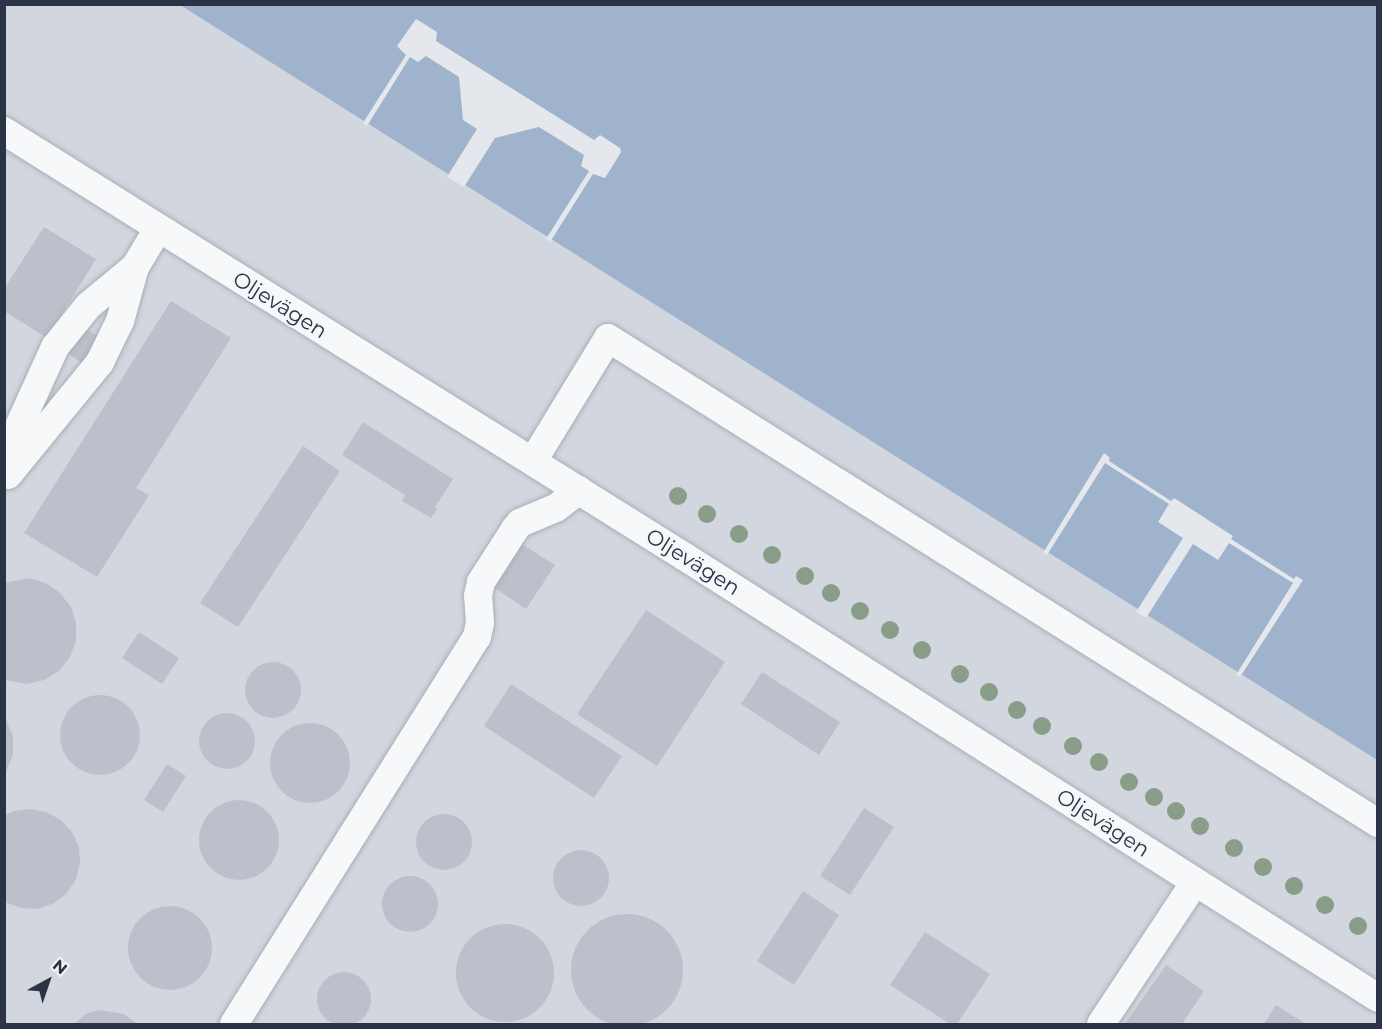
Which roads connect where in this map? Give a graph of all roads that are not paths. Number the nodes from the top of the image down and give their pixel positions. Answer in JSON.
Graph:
{"nodes":[{"id":1,"x":4,"y":131,"type":"edge"},
{"id":2,"x":158,"y":229,"type":"junction"},
{"id":3,"x":135,"y":267,"type":"junction"},
{"id":4,"x":4,"y":459,"type":"edge"},
{"id":5,"x":533,"y":461,"type":"junction"},
{"id":6,"x":4,"y":478,"type":"edge"},
{"id":7,"x":579,"y":490,"type":"junction"},
{"id":8,"x":1377,"y":823,"type":"edge"},
{"id":9,"x":1195,"y":882,"type":"junction"},
{"id":10,"x":1377,"y":998,"type":"edge"},
{"id":11,"x":234,"y":1024,"type":"edge"},
{"id":12,"x":1101,"y":1024,"type":"edge"}],
"edges":[{"from":1,"to":2,"type":"street","name":"Oljevägen"},
{"from":2,"to":3,"type":"street"},
{"from":2,"to":5,"type":"street","name":"Oljevägen"},
{"from":3,"to":4,"type":"street"},
{"from":3,"to":6,"type":"street"},
{"from":5,"to":7,"type":"street","name":"Oljevägen"},
{"from":5,"to":8,"type":"street"},
{"from":7,"to":9,"type":"street","name":"Oljevägen"},
{"from":7,"to":11,"type":"street"},
{"from":9,"to":10,"type":"street","name":"Oljevägen"},
{"from":9,"to":12,"type":"street"}]}
